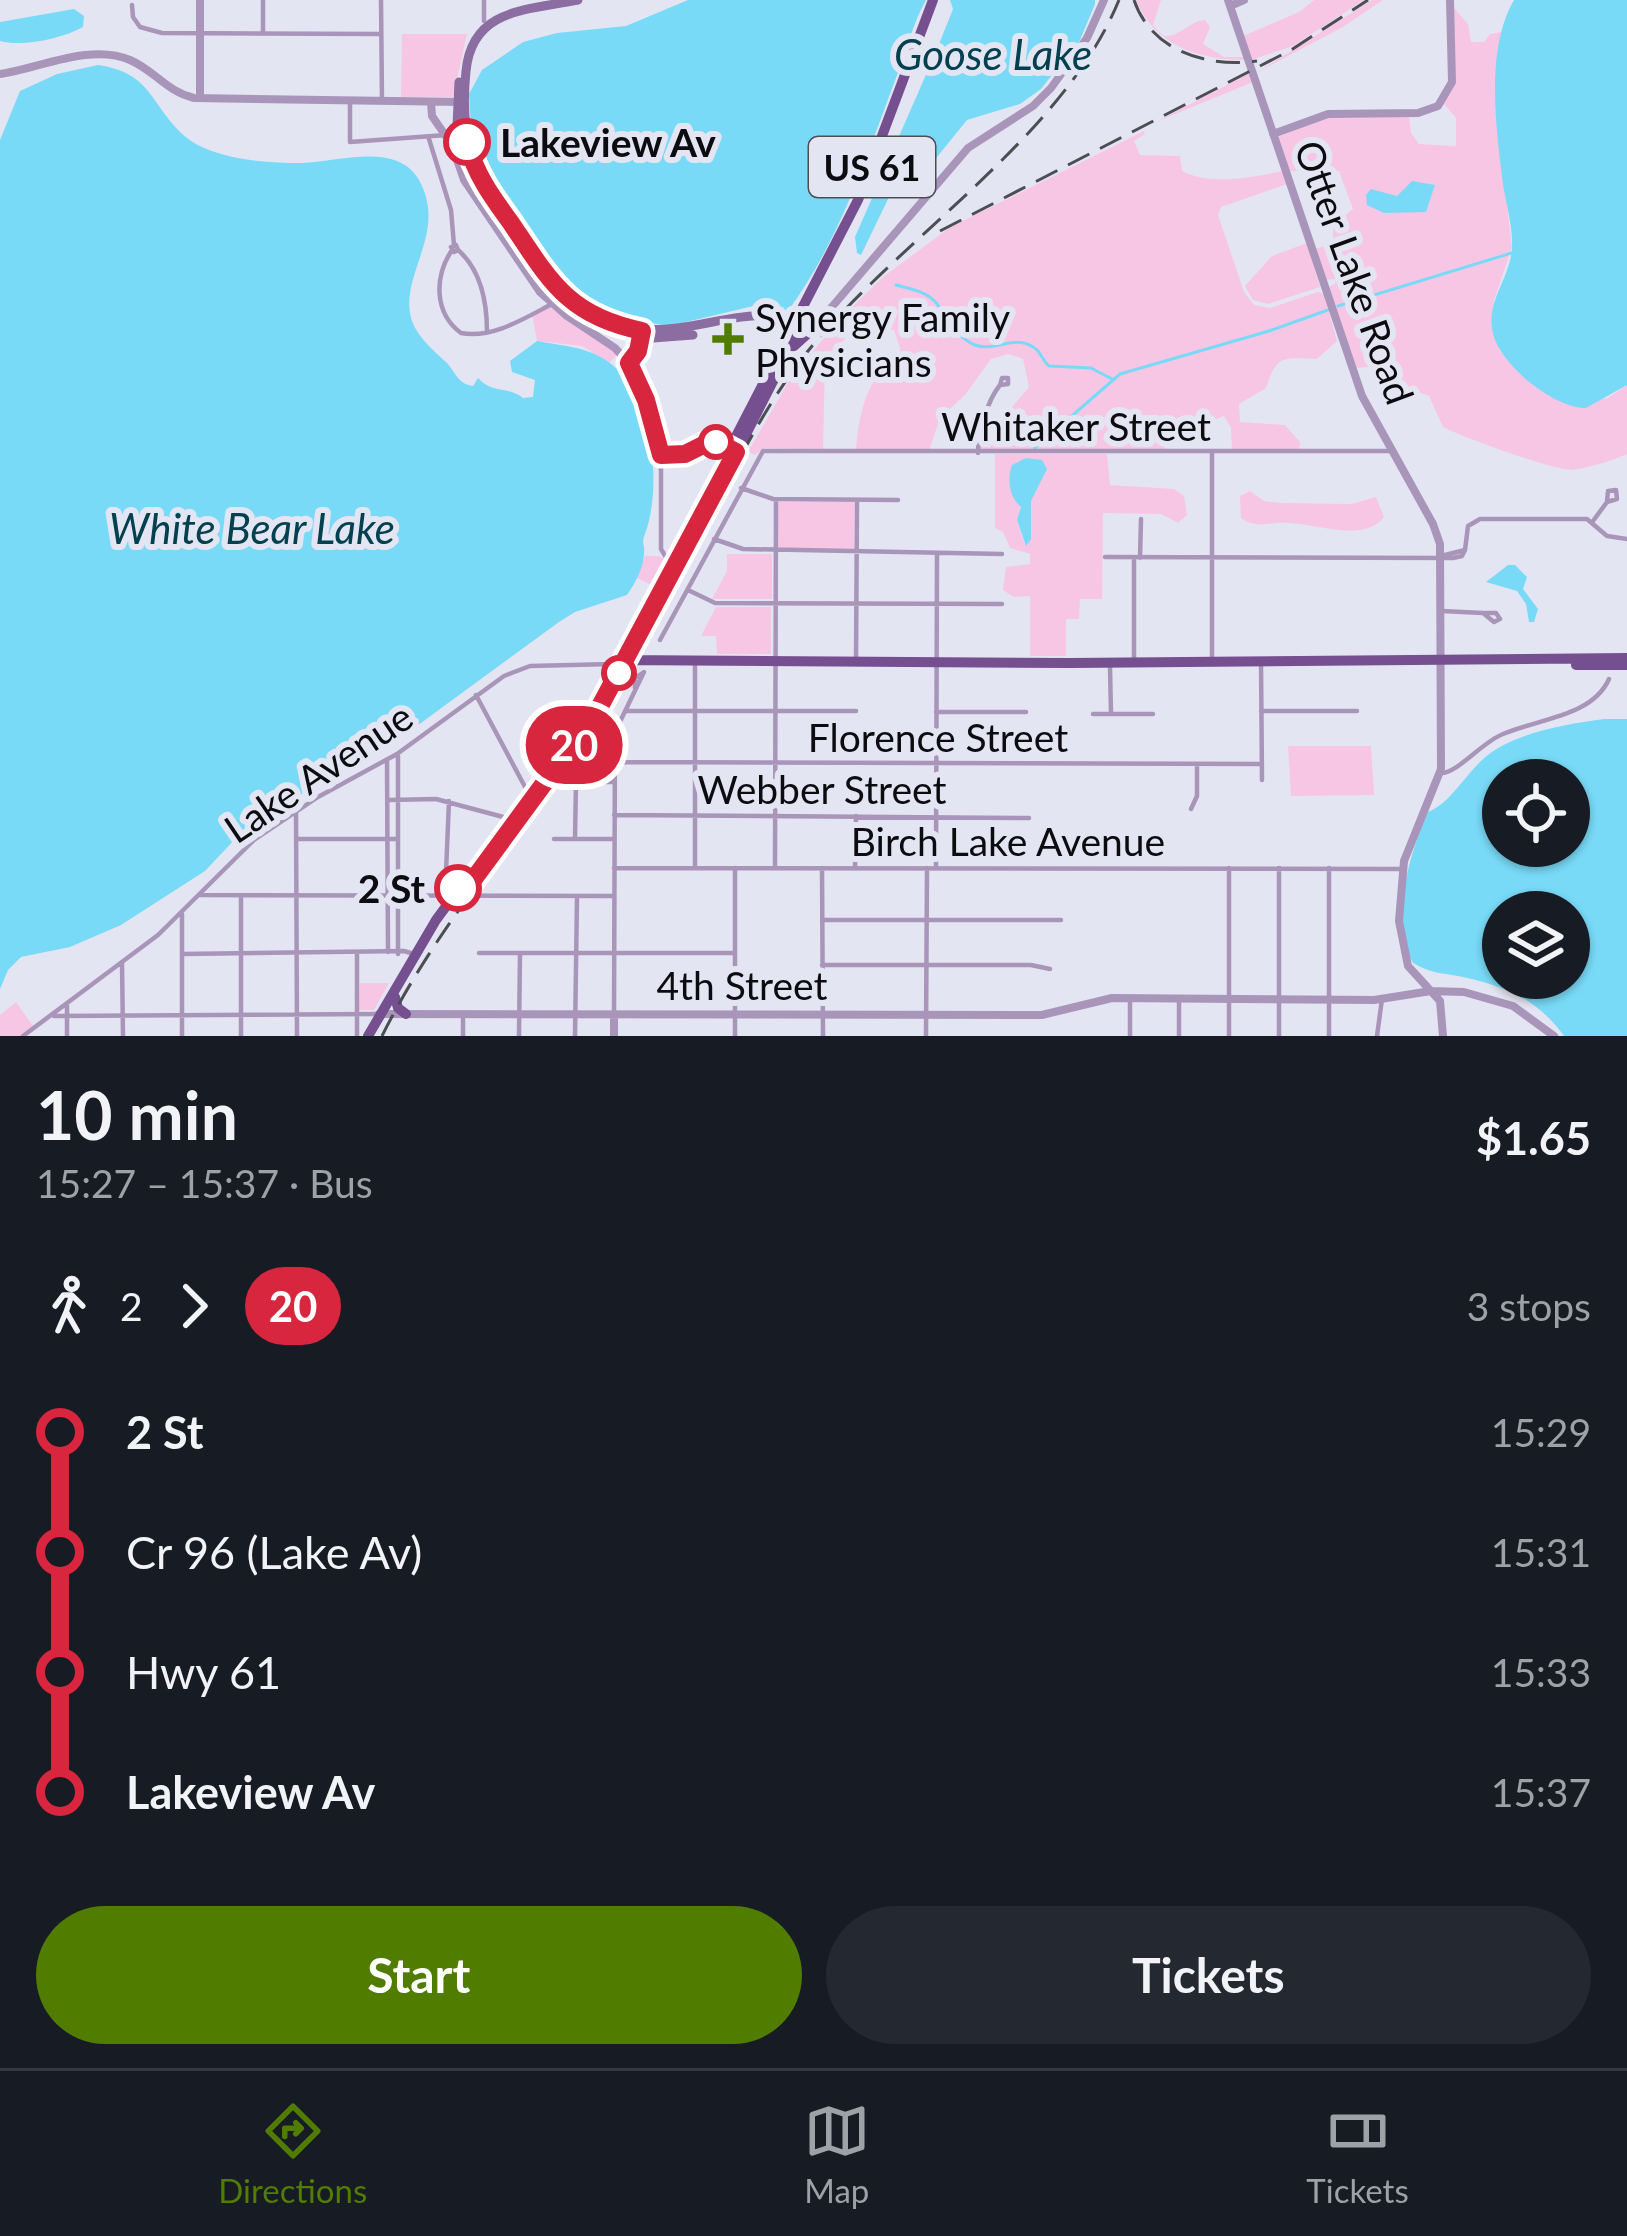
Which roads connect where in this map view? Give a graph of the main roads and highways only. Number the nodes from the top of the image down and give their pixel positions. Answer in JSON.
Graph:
{"nodes":[{"id":1,"x":556,"y":0,"type":"edge"},
{"id":2,"x":578,"y":0,"type":"edge"},
{"id":3,"x":935,"y":0,"type":"edge"},
{"id":4,"x":543,"y":3,"type":"edge"},
{"id":5,"x":460,"y":102,"type":"junction"},
{"id":6,"x":796,"y":326,"type":"junction"},
{"id":7,"x":814,"y":328,"type":"road end"},
{"id":8,"x":788,"y":353,"type":"junction"},
{"id":9,"x":731,"y":451,"type":"junction"},
{"id":10,"x":638,"y":641,"type":"junction"},
{"id":11,"x":647,"y":659,"type":"junction"},
{"id":12,"x":714,"y":660,"type":"junction"},
{"id":13,"x":1627,"y":661,"type":"edge"},
{"id":14,"x":622,"y":662,"type":"junction"},
{"id":15,"x":530,"y":797,"type":"junction"},
{"id":16,"x":454,"y":896,"type":"junction"},
{"id":17,"x":411,"y":962,"type":"junction"},
{"id":18,"x":395,"y":997,"type":"junction"},
{"id":19,"x":382,"y":1014,"type":"junction"},
{"id":20,"x":406,"y":1014,"type":"road end"},
{"id":21,"x":371,"y":1036,"type":"edge"}],
"edges":[{"from":1,"to":4,"type":"main road"},
{"from":2,"to":4,"type":"main road"},
{"from":3,"to":6,"type":"main road","number":"US 61"},
{"from":4,"to":5,"type":"main road"},
{"from":4,"to":5,"type":"main road"},
{"from":5,"to":6,"type":"main road"},
{"from":6,"to":8,"type":"main road","number":"US 61"},
{"from":6,"to":9,"type":"main road","number":"US 61"},
{"from":7,"to":8,"type":"main road"},
{"from":8,"to":9,"type":"main road","number":"US 61"},
{"from":9,"to":10,"type":"main road","number":"US 61"},
{"from":9,"to":14,"type":"main road","number":"US 61"},
{"from":10,"to":11,"type":"main road"},
{"from":10,"to":14,"type":"main road","number":"US 61"},
{"from":11,"to":12,"type":"main road"},
{"from":11,"to":14,"type":"main road"},
{"from":12,"to":13,"type":"main road"},
{"from":12,"to":14,"type":"main road"},
{"from":14,"to":15,"type":"main road","number":"US 61"},
{"from":14,"to":15,"type":"main road","number":"US 61"},
{"from":15,"to":16,"type":"main road","number":"US 61"},
{"from":15,"to":16,"type":"main road","number":"US 61"},
{"from":16,"to":17,"type":"main road","number":"US 61"},
{"from":17,"to":18,"type":"main road","number":"US 61"},
{"from":17,"to":19,"type":"main road","number":"US 61"},
{"from":18,"to":19,"type":"main road","number":"US 61"},
{"from":18,"to":20,"type":"main road"},
{"from":19,"to":21,"type":"main road","number":"US 61"}]}
